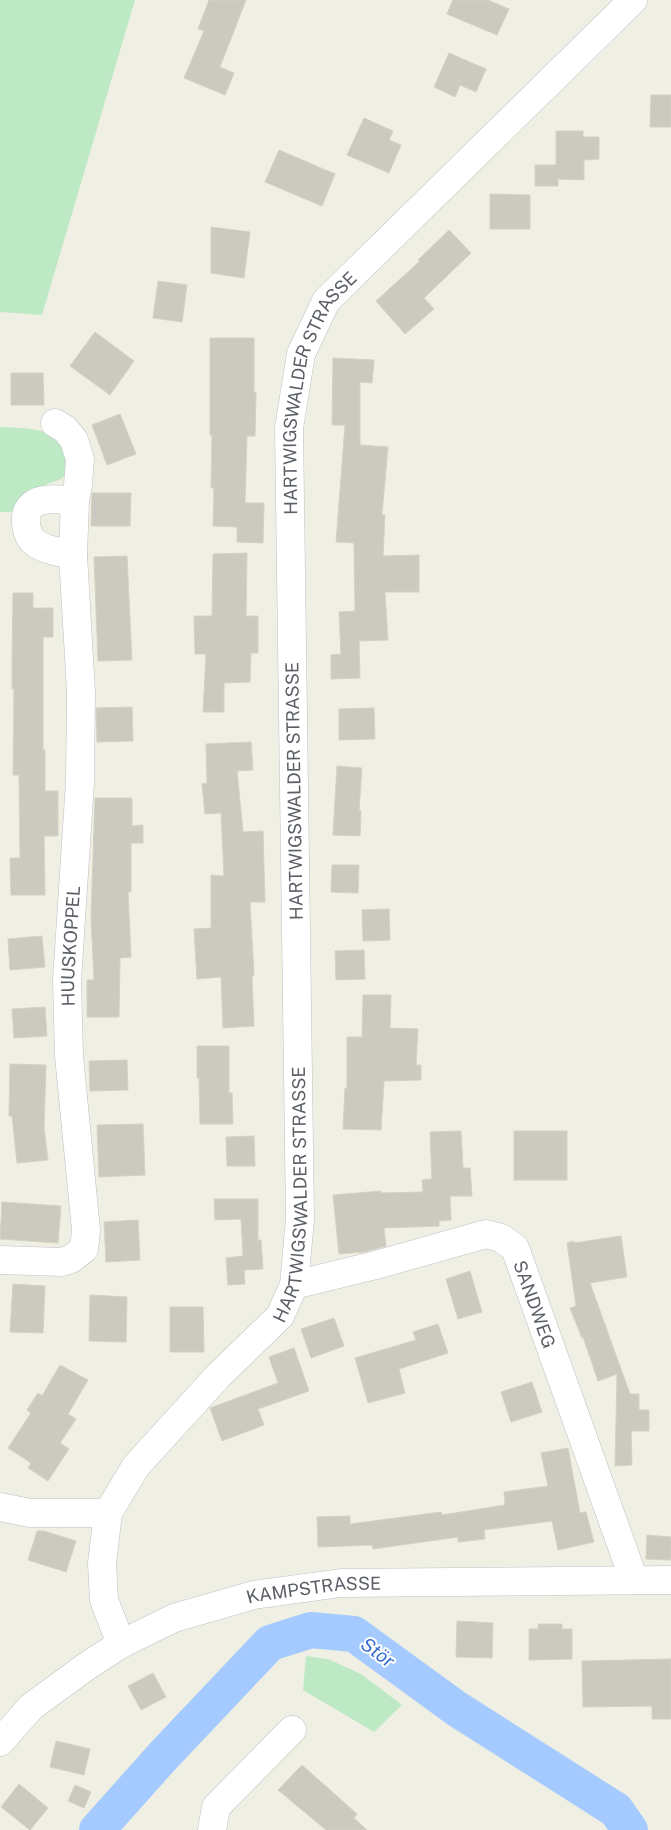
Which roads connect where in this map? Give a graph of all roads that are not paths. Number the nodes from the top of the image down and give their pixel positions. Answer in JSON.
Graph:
{"nodes":[{"id":1,"x":632,"y":0,"type":"edge"},
{"id":2,"x":55,"y":423,"type":"dead end"},
{"id":3,"x":75,"y":501,"type":"junction"},
{"id":4,"x":73,"y":555,"type":"junction"},
{"id":5,"x":0,"y":1260,"type":"edge"},
{"id":6,"x":294,"y":1285,"type":"junction"},
{"id":7,"x":0,"y":1507,"type":"edge"},
{"id":8,"x":108,"y":1513,"type":"junction"},
{"id":9,"x":634,"y":1580,"type":"junction"},
{"id":10,"x":671,"y":1580,"type":"edge"},
{"id":11,"x":121,"y":1644,"type":"junction"},
{"id":12,"x":292,"y":1730,"type":"dead end"},
{"id":13,"x":0,"y":1742,"type":"edge"},
{"id":14,"x":212,"y":1830,"type":"edge"}],
"edges":[{"from":1,"to":6,"type":"street","name":"HARTWIGSWALDER STRASSE"},
{"from":2,"to":3,"type":"street","name":"HUUSKOPPEL"},
{"from":3,"to":4,"type":"street","name":"HUUSKOPPEL"},
{"from":3,"to":4,"type":"street"},
{"from":4,"to":5,"type":"street","name":"HUUSKOPPEL"},
{"from":6,"to":8,"type":"street","name":"HARTWIGSWALDER STRASSE"},
{"from":6,"to":9,"type":"street","name":"SANDWEG"},
{"from":7,"to":8,"type":"street"},
{"from":8,"to":11,"type":"street","name":"HARTWIGSWALDER STRASSE"},
{"from":9,"to":10,"type":"street","name":"KAMPSTRASSE"},
{"from":9,"to":11,"type":"street","name":"KAMPSTRASSE"},
{"from":11,"to":13,"type":"street","name":"KAMPSTRASSE"},
{"from":12,"to":14,"type":"street"}]}
